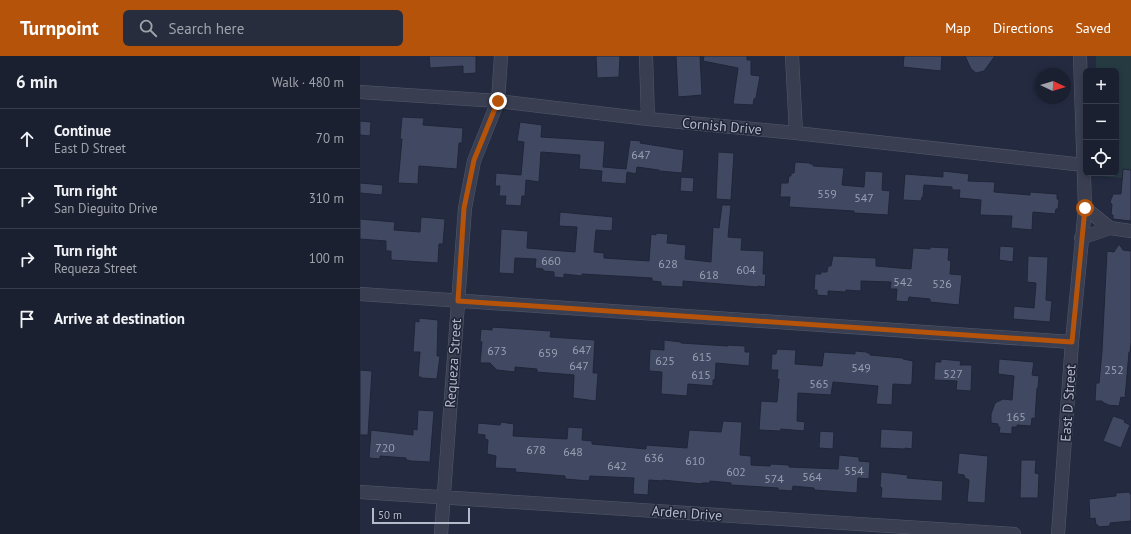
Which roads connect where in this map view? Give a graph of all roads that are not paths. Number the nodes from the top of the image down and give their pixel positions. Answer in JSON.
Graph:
{"nodes":[{"id":1,"x":501,"y":56,"type":"edge"},
{"id":2,"x":646,"y":56,"type":"edge"},
{"id":3,"x":792,"y":56,"type":"edge"},
{"id":4,"x":1080,"y":56,"type":"edge"},
{"id":5,"x":360,"y":92,"type":"edge"},
{"id":6,"x":498,"y":101,"type":"junction"},
{"id":7,"x":648,"y":119,"type":"junction"},
{"id":8,"x":796,"y":133,"type":"junction"},
{"id":9,"x":1083,"y":140,"type":"edge"},
{"id":10,"x":1083,"y":165,"type":"edge"},
{"id":11,"x":1084,"y":176,"type":"edge"},
{"id":12,"x":1085,"y":208,"type":"junction"},
{"id":13,"x":1110,"y":228,"type":"junction"},
{"id":14,"x":1131,"y":231,"type":"edge"},
{"id":15,"x":1081,"y":238,"type":"junction"},
{"id":16,"x":360,"y":294,"type":"edge"},
{"id":17,"x":458,"y":301,"type":"junction"},
{"id":18,"x":1072,"y":342,"type":"junction"},
{"id":19,"x":360,"y":492,"type":"edge"},
{"id":20,"x":443,"y":498,"type":"junction"},
{"id":21,"x":440,"y":534,"type":"edge"},
{"id":22,"x":1014,"y":534,"type":"edge"},
{"id":23,"x":1058,"y":534,"type":"edge"}],
"edges":[{"from":1,"to":6,"type":"street","name":"Requeza Street"},
{"from":2,"to":7,"type":"street"},
{"from":3,"to":8,"type":"street"},
{"from":4,"to":9,"type":"street","name":"East D Street"},
{"from":5,"to":6,"type":"street","name":"Cornish Drive"},
{"from":6,"to":7,"type":"street","name":"Cornish Drive"},
{"from":6,"to":17,"type":"street","name":"Requeza Street"},
{"from":7,"to":8,"type":"street","name":"Cornish Drive"},
{"from":8,"to":10,"type":"street","name":"Cornish Drive"},
{"from":11,"to":12,"type":"street","name":"East D Street"},
{"from":12,"to":13,"type":"street"},
{"from":12,"to":15,"type":"street","name":"East D Street"},
{"from":13,"to":14,"type":"street"},
{"from":13,"to":15,"type":"street"},
{"from":15,"to":18,"type":"street","name":"East D Street"},
{"from":16,"to":17,"type":"street"},
{"from":17,"to":18,"type":"street"},
{"from":17,"to":20,"type":"street","name":"Requeza Street"},
{"from":18,"to":23,"type":"street","name":"East D Street"},
{"from":19,"to":20,"type":"street","name":"Arden Drive"},
{"from":20,"to":21,"type":"street","name":"Requeza Street"},
{"from":20,"to":22,"type":"street","name":"Arden Drive"}]}
